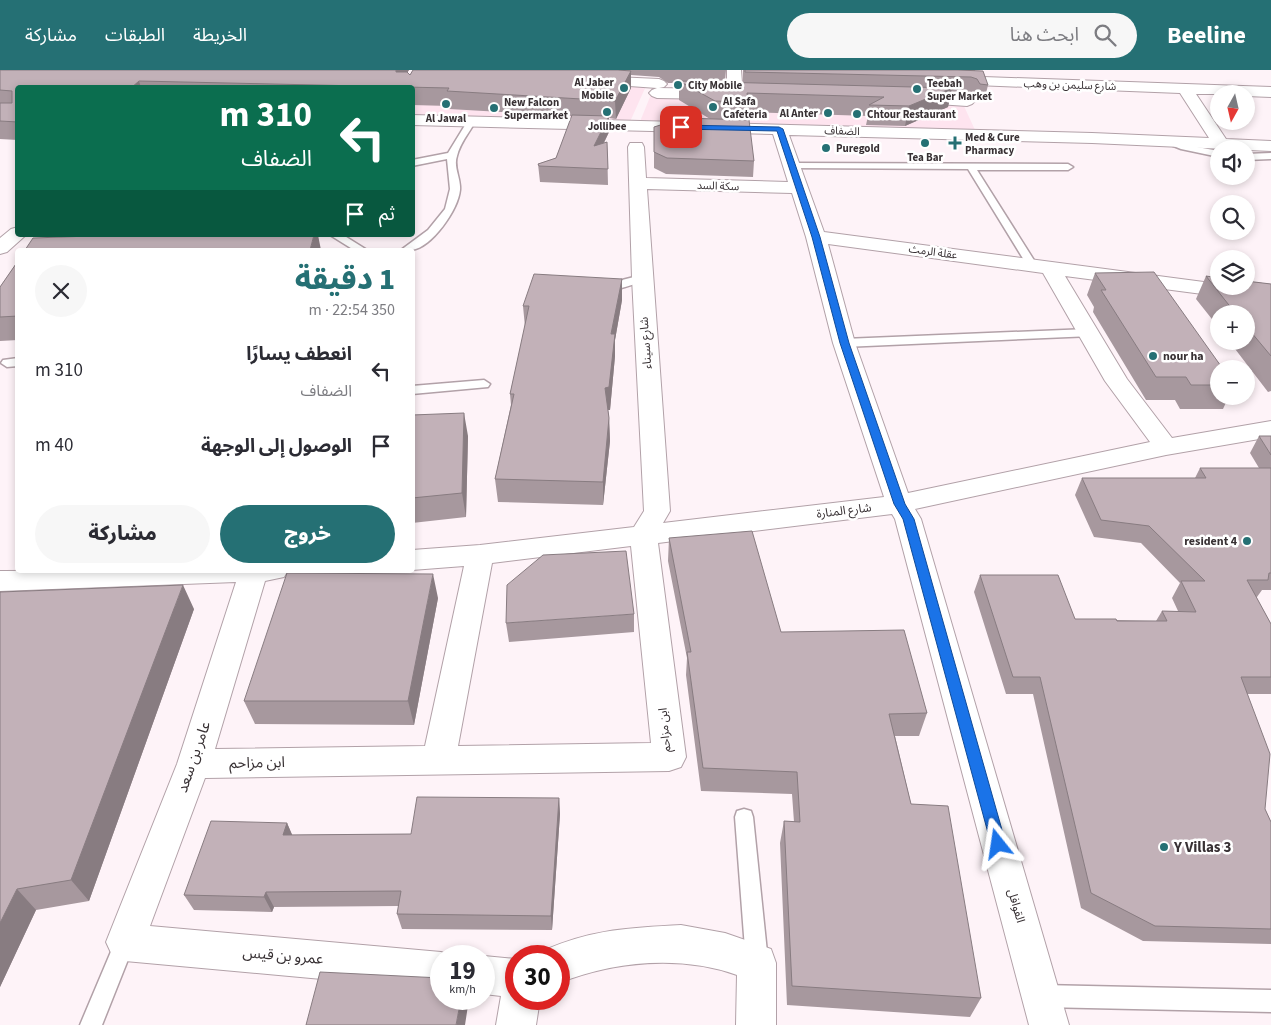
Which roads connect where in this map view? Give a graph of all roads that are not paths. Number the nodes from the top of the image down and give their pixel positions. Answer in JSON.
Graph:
{"nodes":[{"id":1,"x":734,"y":70,"type":"edge"},
{"id":2,"x":949,"y":74,"type":"edge"},
{"id":3,"x":1198,"y":74,"type":"dead end"},
{"id":4,"x":583,"y":79,"type":"edge"},
{"id":5,"x":1185,"y":89,"type":"junction"},
{"id":6,"x":1271,"y":92,"type":"edge"},
{"id":7,"x":655,"y":93,"type":"edge"},
{"id":8,"x":736,"y":95,"type":"junction"},
{"id":9,"x":755,"y":95,"type":"edge"},
{"id":10,"x":900,"y":99,"type":"edge"},
{"id":11,"x":976,"y":118,"type":"junction"},
{"id":12,"x":415,"y":120,"type":"edge"},
{"id":13,"x":471,"y":122,"type":"junction"},
{"id":14,"x":623,"y":126,"type":"junction"},
{"id":15,"x":779,"y":129,"type":"junction"},
{"id":16,"x":1214,"y":140,"type":"edge"},
{"id":17,"x":1271,"y":146,"type":"edge"},
{"id":18,"x":636,"y":147,"type":"dead end"},
{"id":19,"x":1255,"y":147,"type":"edge"},
{"id":20,"x":1210,"y":148,"type":"edge"},
{"id":21,"x":452,"y":155,"type":"junction"},
{"id":22,"x":1271,"y":156,"type":"edge"},
{"id":23,"x":1255,"y":157,"type":"edge"},
{"id":24,"x":415,"y":162,"type":"edge"},
{"id":25,"x":971,"y":167,"type":"junction"},
{"id":26,"x":1068,"y":167,"type":"dead end"},
{"id":27,"x":795,"y":177,"type":"junction"},
{"id":28,"x":638,"y":183,"type":"junction"},
{"id":29,"x":15,"y":236,"type":"edge"},
{"id":30,"x":339,"y":237,"type":"edge"},
{"id":31,"x":816,"y":237,"type":"junction"},
{"id":32,"x":0,"y":248,"type":"edge"},
{"id":33,"x":358,"y":248,"type":"edge"},
{"id":34,"x":409,"y":248,"type":"edge"},
{"id":35,"x":1041,"y":267,"type":"junction"},
{"id":36,"x":642,"y":278,"type":"junction"},
{"id":37,"x":588,"y":288,"type":"edge"},
{"id":38,"x":1271,"y":297,"type":"edge"},
{"id":39,"x":1088,"y":333,"type":"junction"},
{"id":40,"x":844,"y":343,"type":"junction"},
{"id":41,"x":484,"y":384,"type":"dead end"},
{"id":42,"x":415,"y":390,"type":"edge"},
{"id":43,"x":1271,"y":429,"type":"edge"},
{"id":44,"x":1166,"y":447,"type":"junction"},
{"id":45,"x":899,"y":504,"type":"junction"},
{"id":46,"x":643,"y":535,"type":"junction"},
{"id":47,"x":480,"y":554,"type":"junction"},
{"id":48,"x":415,"y":560,"type":"edge"},
{"id":49,"x":208,"y":573,"type":"edge"},
{"id":50,"x":259,"y":573,"type":"edge"},
{"id":51,"x":0,"y":581,"type":"edge"},
{"id":52,"x":439,"y":759,"type":"junction"},
{"id":53,"x":194,"y":764,"type":"junction"},
{"id":54,"x":744,"y":817,"type":"dead end"},
{"id":55,"x":125,"y":942,"type":"junction"},
{"id":56,"x":570,"y":959,"type":"edge"},
{"id":57,"x":757,"y":963,"type":"junction"},
{"id":58,"x":430,"y":970,"type":"edge"},
{"id":59,"x":1041,"y":996,"type":"junction"},
{"id":60,"x":1271,"y":1001,"type":"edge"},
{"id":61,"x":518,"y":1010,"type":"edge"},
{"id":62,"x":91,"y":1025,"type":"edge"},
{"id":63,"x":516,"y":1025,"type":"edge"},
{"id":64,"x":756,"y":1025,"type":"edge"},
{"id":65,"x":1049,"y":1025,"type":"edge"}],
"edges":[{"from":1,"to":8,"type":"street"},
{"from":2,"to":5,"type":"street","name":"شارع سليمن بن وهب"},
{"from":2,"to":11,"type":"street"},
{"from":3,"to":5,"type":"street"},
{"from":4,"to":7,"type":"street"},
{"from":5,"to":6,"type":"street","name":"شارع سليمن بن وهب"},
{"from":5,"to":16,"type":"street"},
{"from":7,"to":8,"type":"street"},
{"from":7,"to":14,"type":"street"},
{"from":8,"to":9,"type":"street"},
{"from":10,"to":11,"type":"street"},
{"from":11,"to":15,"type":"street","name":"الضفاف"},
{"from":11,"to":20,"type":"street","name":"الضفاف"},
{"from":12,"to":13,"type":"street","name":"الضفاف"},
{"from":13,"to":14,"type":"street","name":"الضفاف"},
{"from":13,"to":21,"type":"lane"},
{"from":14,"to":15,"type":"street","name":"الضفاف"},
{"from":15,"to":27,"type":"street","name":"القوافل"},
{"from":17,"to":19,"type":"street","name":"الضفاف"},
{"from":18,"to":28,"type":"street","name":"شارع سيناء"},
{"from":21,"to":24,"type":"lane"},
{"from":21,"to":34,"type":"lane"},
{"from":22,"to":23,"type":"lane"},
{"from":25,"to":26,"type":"lane"},
{"from":25,"to":27,"type":"lane"},
{"from":25,"to":35,"type":"lane"},
{"from":27,"to":28,"type":"street","name":"سكة السد"},
{"from":27,"to":31,"type":"street","name":"القوافل"},
{"from":28,"to":36,"type":"street","name":"شارع سيناء"},
{"from":29,"to":32,"type":"street"},
{"from":30,"to":33,"type":"lane"},
{"from":31,"to":35,"type":"street","name":"عقلة الرمث"},
{"from":31,"to":40,"type":"street","name":"القوافل"},
{"from":35,"to":38,"type":"street","name":"عقلة الرمث"},
{"from":35,"to":39,"type":"street"},
{"from":36,"to":37,"type":"lane"},
{"from":36,"to":46,"type":"street","name":"شارع سيناء"},
{"from":39,"to":40,"type":"lane"},
{"from":39,"to":44,"type":"street"},
{"from":40,"to":45,"type":"street","name":"القوافل"},
{"from":41,"to":42,"type":"lane"},
{"from":43,"to":44,"type":"street","name":"شارع المنارة"},
{"from":44,"to":45,"type":"street","name":"شارع المنارة"},
{"from":45,"to":46,"type":"street","name":"شارع المنارة"},
{"from":45,"to":59,"type":"street","name":"القوافل"},
{"from":46,"to":47,"type":"street","name":"شارع المنارة"},
{"from":46,"to":52,"type":"street","name":"ابن مزاحم"},
{"from":47,"to":48,"type":"street","name":"شارع المنارة"},
{"from":47,"to":52,"type":"street"},
{"from":49,"to":51,"type":"street"},
{"from":50,"to":53,"type":"street","name":"عامر بن سعد"},
{"from":52,"to":53,"type":"street","name":"ابن مزاحم"},
{"from":53,"to":55,"type":"street","name":"عامر بن سعد"},
{"from":54,"to":57,"type":"lane"},
{"from":55,"to":58,"type":"street","name":"عمرو بن قيس"},
{"from":55,"to":62,"type":"lane"},
{"from":56,"to":57,"type":"street"},
{"from":57,"to":64,"type":"street"},
{"from":59,"to":60,"type":"lane"},
{"from":59,"to":65,"type":"street","name":"القوافل"},
{"from":61,"to":63,"type":"street"}]}
